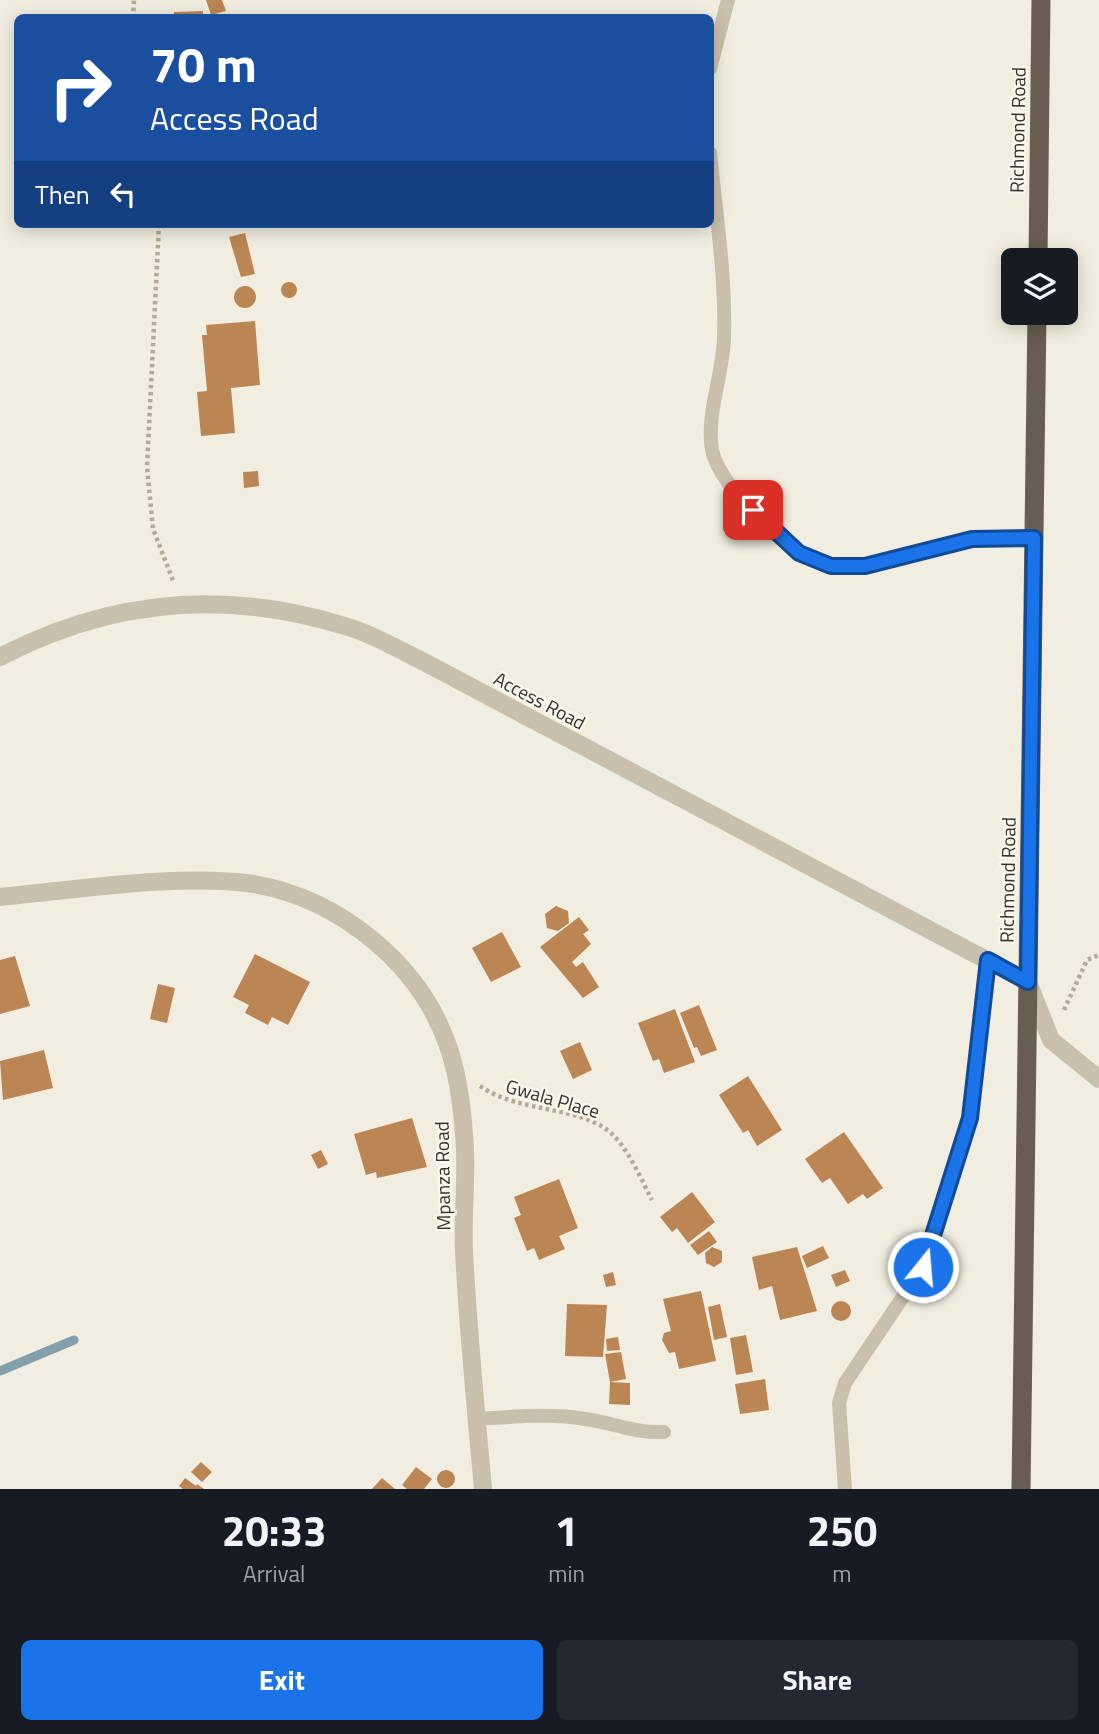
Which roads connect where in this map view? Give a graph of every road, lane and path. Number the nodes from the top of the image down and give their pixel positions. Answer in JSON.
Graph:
{"nodes":[{"id":1,"x":728,"y":0,"type":"edge"},
{"id":2,"x":1041,"y":0,"type":"edge"},
{"id":3,"x":714,"y":54,"type":"edge"},
{"id":4,"x":714,"y":199,"type":"edge"},
{"id":5,"x":159,"y":228,"type":"edge"},
{"id":6,"x":1038,"y":248,"type":"edge"},
{"id":7,"x":1037,"y":325,"type":"edge"},
{"id":8,"x":1034,"y":538,"type":"junction"},
{"id":9,"x":182,"y":603,"type":"junction"},
{"id":10,"x":0,"y":657,"type":"edge"},
{"id":11,"x":0,"y":897,"type":"edge"},
{"id":12,"x":1099,"y":956,"type":"edge"},
{"id":13,"x":988,"y":960,"type":"junction"},
{"id":14,"x":1028,"y":982,"type":"junction"},
{"id":15,"x":1051,"y":1040,"type":"junction"},
{"id":16,"x":456,"y":1072,"type":"junction"},
{"id":17,"x":1099,"y":1079,"type":"edge"},
{"id":18,"x":652,"y":1200,"type":"dead end"},
{"id":19,"x":477,"y":1419,"type":"junction"},
{"id":20,"x":664,"y":1432,"type":"dead end"},
{"id":21,"x":483,"y":1489,"type":"edge"},
{"id":22,"x":845,"y":1489,"type":"edge"},
{"id":23,"x":1021,"y":1489,"type":"edge"}],
"edges":[{"from":1,"to":3,"type":"lane"},
{"from":2,"to":6,"type":"highway","name":"Richmond Road"},
{"from":4,"to":8,"type":"lane"},
{"from":5,"to":9,"type":"path"},
{"from":7,"to":8,"type":"highway","name":"Richmond Road"},
{"from":8,"to":14,"type":"highway","name":"Richmond Road"},
{"from":9,"to":10,"type":"street","name":"Access Road"},
{"from":9,"to":13,"type":"street","name":"Access Road"},
{"from":11,"to":16,"type":"street","name":"Mpanza Road"},
{"from":12,"to":15,"type":"path"},
{"from":13,"to":14,"type":"street","name":"Access Road"},
{"from":13,"to":22,"type":"lane"},
{"from":14,"to":15,"type":"street"},
{"from":14,"to":23,"type":"highway","name":"Richmond Road"},
{"from":15,"to":17,"type":"street"},
{"from":16,"to":18,"type":"path","name":"Gwala Place"},
{"from":16,"to":19,"type":"street","name":"Mpanza Road"},
{"from":19,"to":20,"type":"lane"},
{"from":19,"to":21,"type":"street","name":"Mpanza Road"}]}
